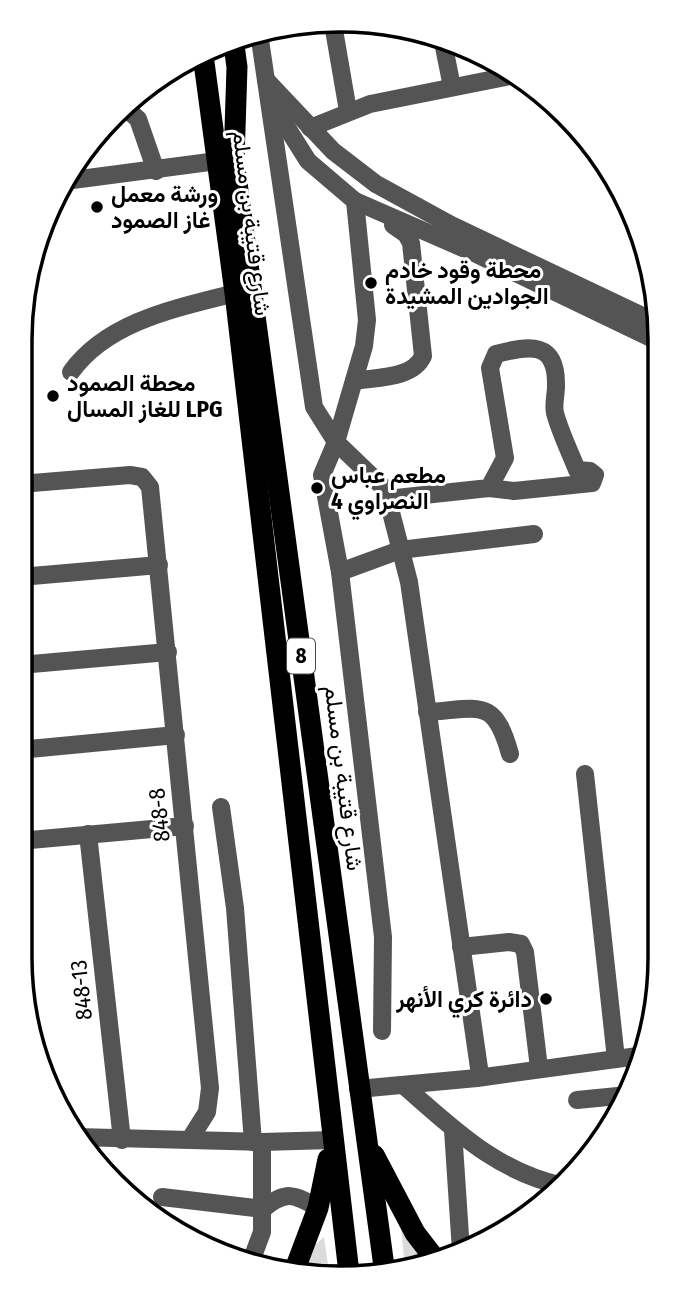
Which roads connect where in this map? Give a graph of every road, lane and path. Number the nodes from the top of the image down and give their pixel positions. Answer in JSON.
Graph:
{"nodes":[{"id":1,"x":334,"y":32,"type":"edge"},
{"id":2,"x":260,"y":42,"type":"edge"},
{"id":3,"x":235,"y":50,"type":"edge"},
{"id":4,"x":445,"y":50,"type":"edge"},
{"id":5,"x":204,"y":63,"type":"edge"},
{"id":6,"x":502,"y":78,"type":"edge"},
{"id":7,"x":265,"y":79,"type":"junction"},
{"id":8,"x":452,"y":88,"type":"junction"},
{"id":9,"x":269,"y":98,"type":"junction"},
{"id":10,"x":348,"y":111,"type":"junction"},
{"id":11,"x":131,"y":113,"type":"edge"},
{"id":12,"x":310,"y":128,"type":"junction"},
{"id":13,"x":217,"y":162,"type":"junction"},
{"id":14,"x":156,"y":171,"type":"junction"},
{"id":15,"x":76,"y":180,"type":"edge"},
{"id":16,"x":376,"y":184,"type":"junction"},
{"id":17,"x":355,"y":201,"type":"junction"},
{"id":18,"x":384,"y":215,"type":"junction"},
{"id":19,"x":235,"y":293,"type":"junction"},
{"id":20,"x":647,"y":318,"type":"edge"},
{"id":21,"x":648,"y":337,"type":"edge"},
{"id":22,"x":71,"y":372,"type":"dead end"},
{"id":23,"x":354,"y":381,"type":"junction"},
{"id":24,"x":336,"y":442,"type":"junction"},
{"id":25,"x":32,"y":483,"type":"edge"},
{"id":26,"x":489,"y":488,"type":"junction"},
{"id":27,"x":387,"y":499,"type":"junction"},
{"id":28,"x":534,"y":534,"type":"dead end"},
{"id":29,"x":400,"y":550,"type":"junction"},
{"id":30,"x":159,"y":565,"type":"junction"},
{"id":31,"x":340,"y":572,"type":"junction"},
{"id":32,"x":32,"y":577,"type":"edge"},
{"id":33,"x":167,"y":652,"type":"junction"},
{"id":34,"x":32,"y":663,"type":"edge"},
{"id":35,"x":428,"y":712,"type":"junction"},
{"id":36,"x":176,"y":735,"type":"junction"},
{"id":37,"x":32,"y":749,"type":"edge"},
{"id":38,"x":510,"y":754,"type":"dead end"},
{"id":39,"x":585,"y":774,"type":"dead end"},
{"id":40,"x":221,"y":807,"type":"dead end"},
{"id":41,"x":185,"y":826,"type":"junction"},
{"id":42,"x":88,"y":834,"type":"junction"},
{"id":43,"x":32,"y":840,"type":"edge"},
{"id":44,"x":461,"y":947,"type":"junction"},
{"id":45,"x":382,"y":1031,"type":"dead end"},
{"id":46,"x":631,"y":1057,"type":"edge"},
{"id":47,"x":616,"y":1059,"type":"junction"},
{"id":48,"x":539,"y":1068,"type":"junction"},
{"id":49,"x":480,"y":1075,"type":"junction"},
{"id":50,"x":403,"y":1085,"type":"junction"},
{"id":51,"x":358,"y":1089,"type":"junction"},
{"id":52,"x":614,"y":1097,"type":"edge"},
{"id":53,"x":578,"y":1100,"type":"dead end"},
{"id":54,"x":453,"y":1130,"type":"junction"},
{"id":55,"x":365,"y":1135,"type":"junction"},
{"id":56,"x":89,"y":1138,"type":"edge"},
{"id":57,"x":122,"y":1139,"type":"junction"},
{"id":58,"x":190,"y":1139,"type":"junction"},
{"id":59,"x":332,"y":1140,"type":"junction"},
{"id":60,"x":258,"y":1142,"type":"junction"},
{"id":61,"x":550,"y":1182,"type":"edge"},
{"id":62,"x":162,"y":1197,"type":"dead end"},
{"id":63,"x":318,"y":1208,"type":"junction"},
{"id":64,"x":263,"y":1209,"type":"junction"},
{"id":65,"x":460,"y":1241,"type":"edge"},
{"id":66,"x":430,"y":1252,"type":"edge"},
{"id":67,"x":254,"y":1253,"type":"edge"},
{"id":68,"x":383,"y":1262,"type":"edge"},
{"id":69,"x":297,"y":1263,"type":"edge"},
{"id":70,"x":348,"y":1266,"type":"edge"}],
"edges":[{"from":1,"to":10,"type":"street"},
{"from":2,"to":7,"type":"street"},
{"from":3,"to":51,"type":"highway","name":"شارع قتيبة بن مسلم","number":"8"},
{"from":4,"to":8,"type":"street"},
{"from":5,"to":13,"type":"highway","name":"شارع قتيبة بن مسلم","number":"8"},
{"from":6,"to":8,"type":"street"},
{"from":7,"to":9,"type":"street"},
{"from":7,"to":12,"type":"street"},
{"from":8,"to":10,"type":"street"},
{"from":9,"to":17,"type":"street"},
{"from":9,"to":24,"type":"street"},
{"from":10,"to":12,"type":"street"},
{"from":11,"to":14,"type":"street"},
{"from":12,"to":16,"type":"street"},
{"from":13,"to":14,"type":"street"},
{"from":13,"to":19,"type":"highway","name":"شارع قتيبة بن مسلم","number":"8"},
{"from":14,"to":15,"type":"street"},
{"from":16,"to":18,"type":"street"},
{"from":16,"to":20,"type":"street"},
{"from":17,"to":18,"type":"street"},
{"from":17,"to":23,"type":"street"},
{"from":18,"to":21,"type":"street"},
{"from":18,"to":23,"type":"street"},
{"from":19,"to":22,"type":"street"},
{"from":19,"to":59,"type":"highway","name":"شارع قتيبة بن مسلم","number":"8"},
{"from":23,"to":24,"type":"street"},
{"from":24,"to":27,"type":"street"},
{"from":24,"to":31,"type":"street"},
{"from":25,"to":30,"type":"street","name":"848-8"},
{"from":26,"to":26,"type":"street"},
{"from":26,"to":27,"type":"street"},
{"from":27,"to":29,"type":"street"},
{"from":28,"to":29,"type":"street"},
{"from":29,"to":31,"type":"street"},
{"from":29,"to":35,"type":"street"},
{"from":30,"to":32,"type":"street"},
{"from":30,"to":33,"type":"street","name":"848-8"},
{"from":31,"to":45,"type":"street"},
{"from":33,"to":34,"type":"street"},
{"from":33,"to":36,"type":"street","name":"848-8"},
{"from":35,"to":38,"type":"street"},
{"from":35,"to":44,"type":"street"},
{"from":36,"to":37,"type":"street"},
{"from":36,"to":41,"type":"street","name":"848-8"},
{"from":39,"to":47,"type":"street"},
{"from":40,"to":60,"type":"street"},
{"from":41,"to":42,"type":"street"},
{"from":41,"to":58,"type":"street","name":"848-8"},
{"from":42,"to":43,"type":"street"},
{"from":42,"to":57,"type":"street","name":"848-13"},
{"from":44,"to":48,"type":"street"},
{"from":44,"to":49,"type":"street"},
{"from":46,"to":47,"type":"street"},
{"from":47,"to":48,"type":"street"},
{"from":48,"to":49,"type":"street"},
{"from":49,"to":50,"type":"street"},
{"from":50,"to":51,"type":"street"},
{"from":50,"to":54,"type":"street"},
{"from":51,"to":55,"type":"highway","name":"شارع قتيبة بن مسلم","number":"8"},
{"from":52,"to":53,"type":"street"},
{"from":54,"to":61,"type":"street"},
{"from":54,"to":65,"type":"street"},
{"from":55,"to":66,"type":"highway"},
{"from":55,"to":68,"type":"highway","name":"شارع قتيبة بن مسلم","number":"8"},
{"from":56,"to":57,"type":"street"},
{"from":57,"to":58,"type":"street"},
{"from":58,"to":60,"type":"street"},
{"from":59,"to":60,"type":"street"},
{"from":59,"to":63,"type":"highway"},
{"from":59,"to":70,"type":"highway","name":"شارع قتيبة بن مسلم","number":"8"},
{"from":60,"to":64,"type":"street"},
{"from":62,"to":64,"type":"street"},
{"from":63,"to":64,"type":"street"},
{"from":63,"to":69,"type":"highway"},
{"from":64,"to":67,"type":"street"}]}
